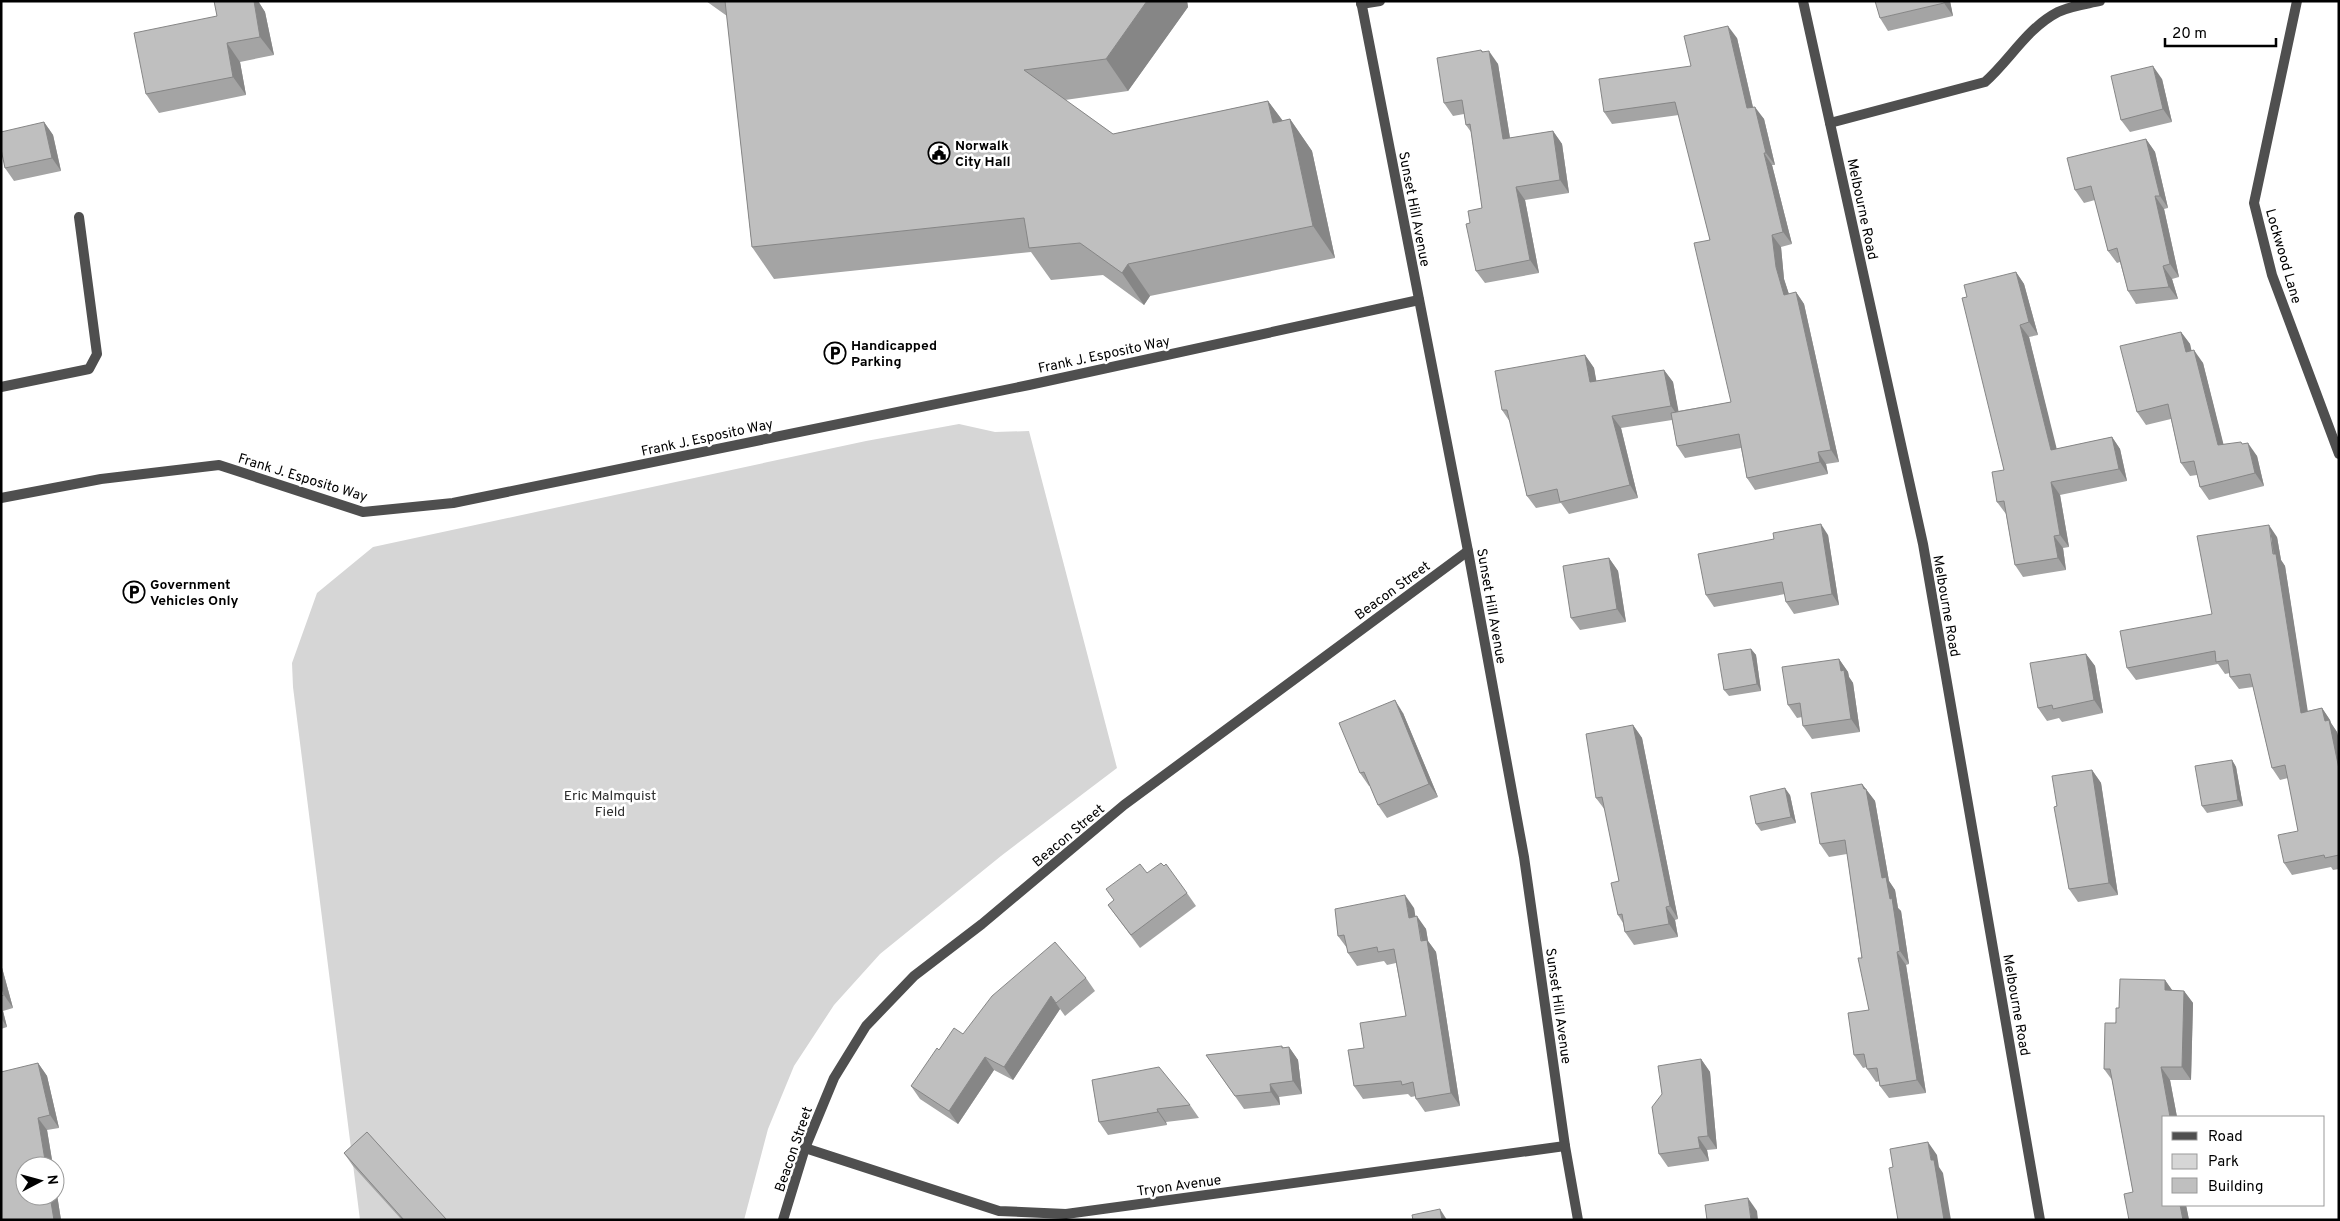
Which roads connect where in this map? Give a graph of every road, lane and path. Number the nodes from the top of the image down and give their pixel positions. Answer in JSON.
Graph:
{"nodes":[{"id":1,"x":1380,"y":1,"type":"edge"},
{"id":2,"x":1803,"y":1,"type":"edge"},
{"id":3,"x":2100,"y":1,"type":"edge"},
{"id":4,"x":2298,"y":1,"type":"edge"},
{"id":5,"x":1361,"y":3,"type":"edge"},
{"id":6,"x":1830,"y":123,"type":"junction"},
{"id":7,"x":79,"y":217,"type":"dead end"},
{"id":8,"x":1419,"y":300,"type":"junction"},
{"id":9,"x":1,"y":387,"type":"edge"},
{"id":10,"x":2339,"y":454,"type":"edge"},
{"id":11,"x":1,"y":498,"type":"edge"},
{"id":12,"x":1468,"y":551,"type":"junction"},
{"id":13,"x":1565,"y":1146,"type":"junction"},
{"id":14,"x":805,"y":1148,"type":"junction"},
{"id":15,"x":1065,"y":1217,"type":"edge"},
{"id":16,"x":783,"y":1220,"type":"edge"},
{"id":17,"x":1578,"y":1220,"type":"edge"},
{"id":18,"x":2040,"y":1220,"type":"edge"}],
"edges":[{"from":1,"to":5,"type":"street"},
{"from":2,"to":6,"type":"street","name":"Melbourne Road"},
{"from":3,"to":6,"type":"street"},
{"from":4,"to":10,"type":"street","name":"Lockwood Lane"},
{"from":5,"to":8,"type":"street","name":"Sunset Hill Avenue"},
{"from":6,"to":18,"type":"street","name":"Melbourne Road"},
{"from":7,"to":9,"type":"street"},
{"from":8,"to":11,"type":"street","name":"Frank J. Esposito Way"},
{"from":8,"to":12,"type":"street","name":"Sunset Hill Avenue"},
{"from":12,"to":13,"type":"street","name":"Sunset Hill Avenue"},
{"from":12,"to":14,"type":"street","name":"Beacon Street"},
{"from":13,"to":15,"type":"street","name":"Tryon Avenue"},
{"from":13,"to":17,"type":"street","name":"Sunset Hill Avenue"},
{"from":14,"to":15,"type":"street","name":"Tryon Avenue"},
{"from":14,"to":16,"type":"street","name":"Beacon Street"}]}
